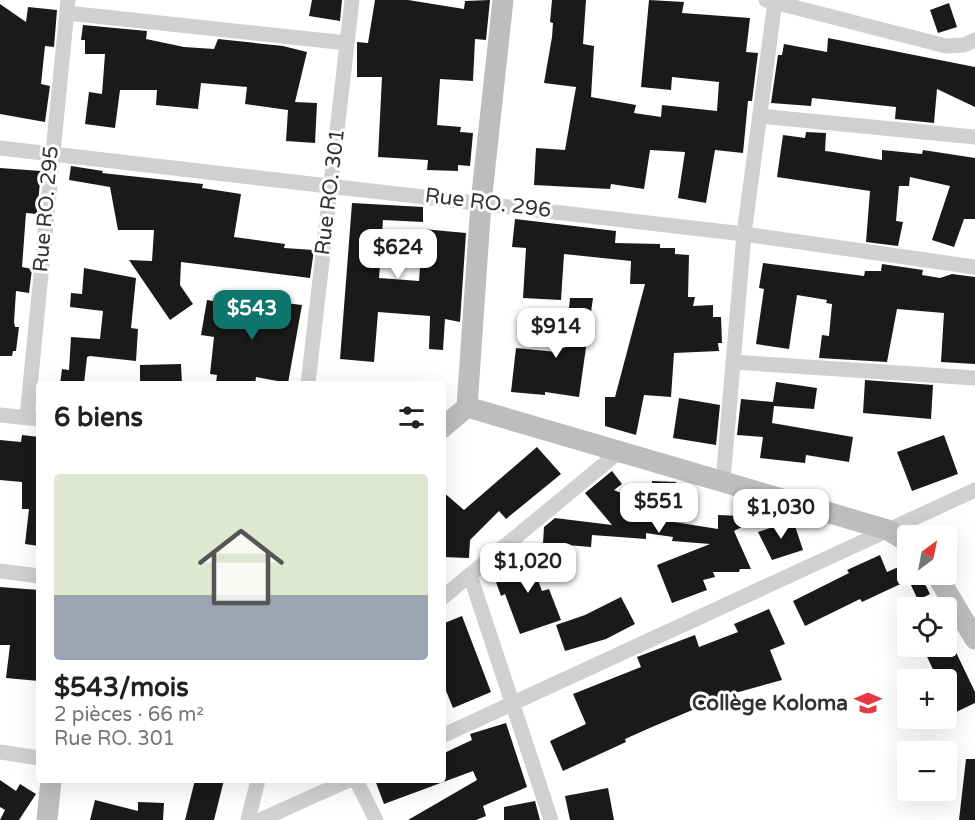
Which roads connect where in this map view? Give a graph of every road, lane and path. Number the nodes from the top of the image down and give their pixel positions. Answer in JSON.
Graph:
{"nodes":[{"id":1,"x":352,"y":0,"type":"edge"},
{"id":2,"x":503,"y":0,"type":"edge"},
{"id":3,"x":771,"y":1,"type":"edge"},
{"id":4,"x":68,"y":6,"type":"edge"},
{"id":5,"x":975,"y":40,"type":"edge"},
{"id":6,"x":347,"y":43,"type":"junction"},
{"id":7,"x":760,"y":116,"type":"junction"},
{"id":8,"x":975,"y":137,"type":"edge"},
{"id":9,"x":0,"y":148,"type":"edge"},
{"id":10,"x":51,"y":154,"type":"junction"},
{"id":11,"x":331,"y":184,"type":"junction"},
{"id":12,"x":481,"y":203,"type":"junction"},
{"id":13,"x":744,"y":234,"type":"junction"},
{"id":14,"x":975,"y":267,"type":"edge"},
{"id":15,"x":733,"y":362,"type":"junction"},
{"id":16,"x":975,"y":378,"type":"edge"},
{"id":17,"x":308,"y":381,"type":"edge"},
{"id":18,"x":467,"y":407,"type":"junction"},
{"id":19,"x":0,"y":416,"type":"edge"},
{"id":20,"x":33,"y":418,"type":"edge"},
{"id":21,"x":446,"y":425,"type":"edge"},
{"id":22,"x":620,"y":451,"type":"junction"},
{"id":23,"x":723,"y":481,"type":"junction"},
{"id":24,"x":975,"y":490,"type":"edge"},
{"id":25,"x":888,"y":530,"type":"junction"},
{"id":26,"x":897,"y":535,"type":"edge"},
{"id":27,"x":0,"y":571,"type":"edge"},
{"id":28,"x":470,"y":575,"type":"junction"},
{"id":29,"x":36,"y":576,"type":"edge"},
{"id":30,"x":943,"y":585,"type":"edge"},
{"id":31,"x":446,"y":595,"type":"edge"},
{"id":32,"x":975,"y":639,"type":"edge"},
{"id":33,"x":512,"y":703,"type":"junction"},
{"id":34,"x":446,"y":734,"type":"edge"},
{"id":35,"x":0,"y":752,"type":"edge"},
{"id":36,"x":36,"y":758,"type":"edge"},
{"id":37,"x":51,"y":783,"type":"edge"},
{"id":38,"x":257,"y":783,"type":"edge"},
{"id":39,"x":342,"y":783,"type":"edge"},
{"id":40,"x":358,"y":783,"type":"edge"},
{"id":41,"x":47,"y":820,"type":"edge"},
{"id":42,"x":248,"y":820,"type":"edge"},
{"id":43,"x":260,"y":820,"type":"edge"},
{"id":44,"x":376,"y":820,"type":"edge"},
{"id":45,"x":551,"y":820,"type":"edge"}],
"edges":[{"from":1,"to":6,"type":"street","name":"Rue RO. 301"},
{"from":2,"to":12,"type":"street"},
{"from":3,"to":5,"type":"street"},
{"from":3,"to":7,"type":"street"},
{"from":4,"to":6,"type":"street"},
{"from":4,"to":10,"type":"street","name":"Rue RO. 295"},
{"from":6,"to":11,"type":"street","name":"Rue RO. 301"},
{"from":7,"to":8,"type":"street"},
{"from":7,"to":13,"type":"street"},
{"from":9,"to":10,"type":"street","name":"Rue RO. 296"},
{"from":10,"to":11,"type":"street","name":"Rue RO. 296"},
{"from":10,"to":20,"type":"street","name":"Rue RO. 295"},
{"from":11,"to":12,"type":"street","name":"Rue RO. 296"},
{"from":11,"to":17,"type":"street","name":"Rue RO. 301"},
{"from":12,"to":13,"type":"street","name":"Rue RO. 296"},
{"from":12,"to":18,"type":"street"},
{"from":13,"to":14,"type":"street","name":"Rue RO. 296"},
{"from":13,"to":15,"type":"street"},
{"from":15,"to":16,"type":"street"},
{"from":15,"to":23,"type":"street"},
{"from":18,"to":21,"type":"street"},
{"from":18,"to":22,"type":"street"},
{"from":19,"to":20,"type":"street"},
{"from":22,"to":23,"type":"street"},
{"from":22,"to":28,"type":"street"},
{"from":23,"to":25,"type":"street"},
{"from":24,"to":25,"type":"street"},
{"from":25,"to":26,"type":"street"},
{"from":25,"to":33,"type":"street"},
{"from":27,"to":29,"type":"street"},
{"from":28,"to":31,"type":"street"},
{"from":28,"to":33,"type":"street"},
{"from":30,"to":32,"type":"street"},
{"from":33,"to":34,"type":"street"},
{"from":33,"to":45,"type":"street"},
{"from":35,"to":36,"type":"street"},
{"from":37,"to":41,"type":"street"},
{"from":38,"to":42,"type":"street"},
{"from":39,"to":43,"type":"street"},
{"from":40,"to":44,"type":"street"}]}
